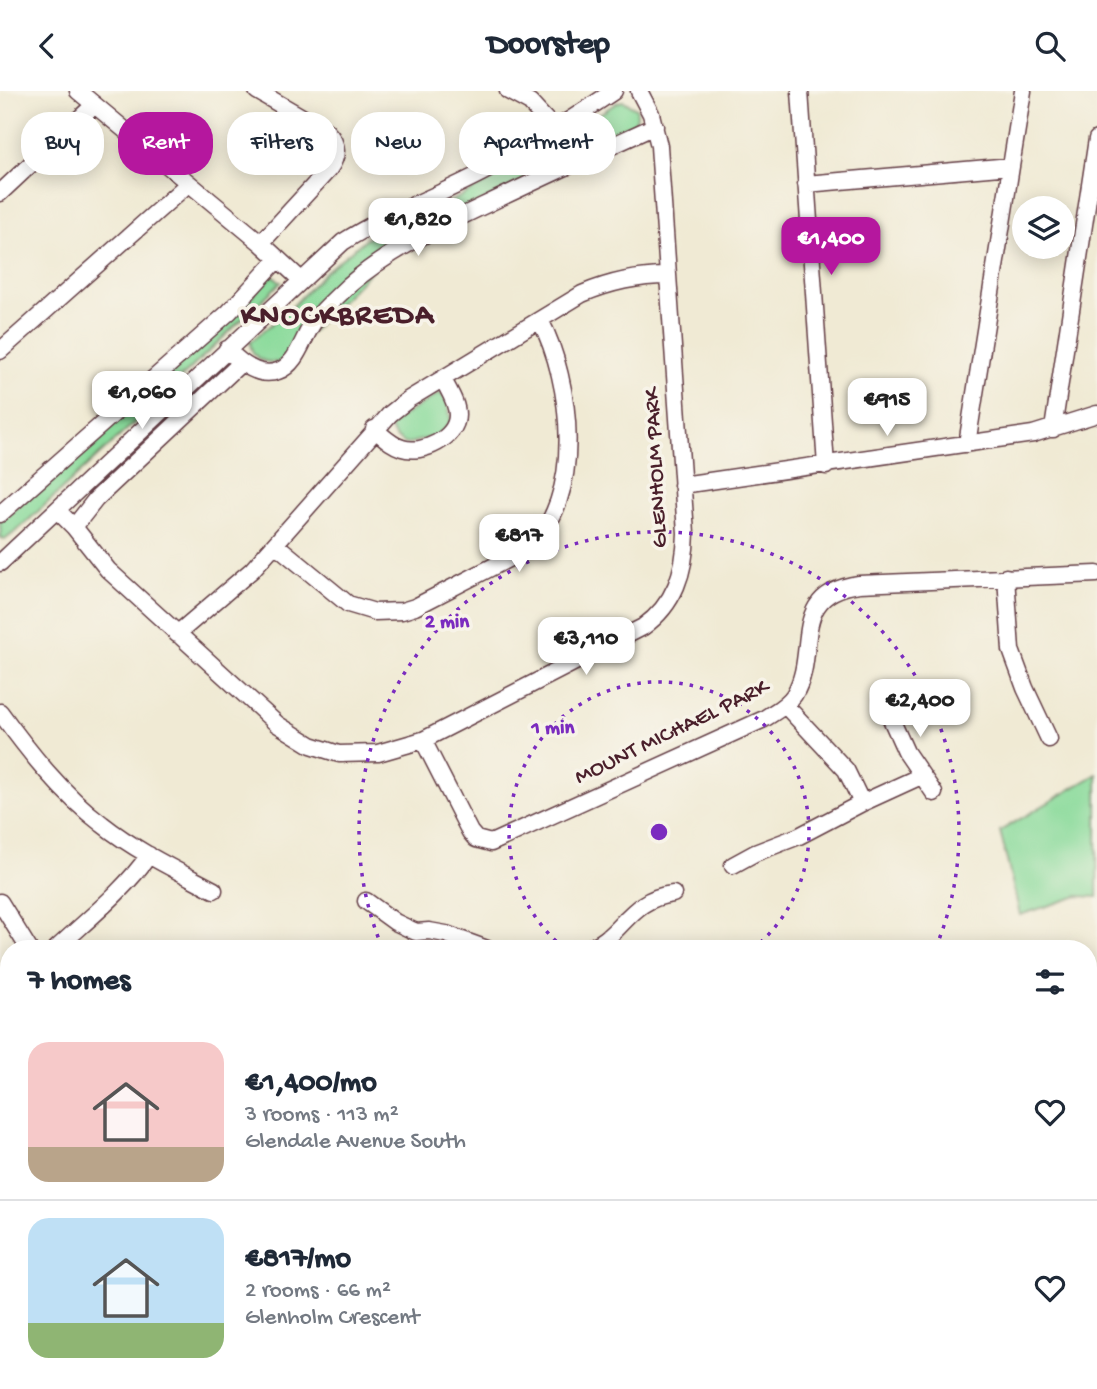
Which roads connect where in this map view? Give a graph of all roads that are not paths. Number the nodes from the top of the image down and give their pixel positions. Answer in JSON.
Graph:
{"nodes":[{"id":1,"x":78,"y":91,"type":"edge"},
{"id":2,"x":257,"y":91,"type":"edge"},
{"id":3,"x":508,"y":91,"type":"edge"},
{"id":4,"x":614,"y":91,"type":"edge"},
{"id":5,"x":639,"y":91,"type":"edge"},
{"id":6,"x":800,"y":91,"type":"edge"},
{"id":7,"x":1023,"y":91,"type":"edge"},
{"id":8,"x":525,"y":95,"type":"edge"},
{"id":9,"x":93,"y":105,"type":"junction"},
{"id":10,"x":541,"y":112,"type":"edge"},
{"id":11,"x":582,"y":112,"type":"edge"},
{"id":12,"x":655,"y":125,"type":"junction"},
{"id":13,"x":1097,"y":139,"type":"edge"},
{"id":14,"x":1011,"y":166,"type":"junction"},
{"id":15,"x":478,"y":175,"type":"edge"},
{"id":16,"x":189,"y":183,"type":"junction"},
{"id":17,"x":806,"y":184,"type":"junction"},
{"id":18,"x":0,"y":193,"type":"edge"},
{"id":19,"x":261,"y":243,"type":"junction"},
{"id":20,"x":278,"y":259,"type":"junction"},
{"id":21,"x":668,"y":275,"type":"junction"},
{"id":22,"x":300,"y":280,"type":"junction"},
{"id":23,"x":540,"y":320,"type":"junction"},
{"id":24,"x":227,"y":349,"type":"junction"},
{"id":25,"x":0,"y":351,"type":"edge"},
{"id":26,"x":241,"y":363,"type":"junction"},
{"id":27,"x":443,"y":379,"type":"junction"},
{"id":28,"x":1097,"y":414,"type":"edge"},
{"id":29,"x":374,"y":429,"type":"junction"},
{"id":30,"x":1053,"y":429,"type":"junction"},
{"id":31,"x":967,"y":444,"type":"junction"},
{"id":32,"x":826,"y":466,"type":"junction"},
{"id":33,"x":682,"y":485,"type":"junction"},
{"id":34,"x":57,"y":510,"type":"junction"},
{"id":35,"x":0,"y":514,"type":"edge"},
{"id":36,"x":74,"y":527,"type":"junction"},
{"id":37,"x":275,"y":544,"type":"junction"},
{"id":38,"x":2,"y":557,"type":"edge"},
{"id":39,"x":1097,"y":574,"type":"edge"},
{"id":40,"x":1006,"y":577,"type":"junction"},
{"id":41,"x":177,"y":634,"type":"junction"},
{"id":42,"x":882,"y":699,"type":"dead end"},
{"id":43,"x":785,"y":705,"type":"junction"},
{"id":44,"x":0,"y":712,"type":"edge"},
{"id":45,"x":1049,"y":739,"type":"dead end"},
{"id":46,"x":423,"y":740,"type":"junction"},
{"id":47,"x":921,"y":776,"type":"junction"},
{"id":48,"x":934,"y":793,"type":"dead end"},
{"id":49,"x":862,"y":803,"type":"junction"},
{"id":50,"x":149,"y":855,"type":"junction"},
{"id":51,"x":733,"y":865,"type":"dead end"},
{"id":52,"x":214,"y":890,"type":"dead end"},
{"id":53,"x":673,"y":894,"type":"dead end"},
{"id":54,"x":366,"y":901,"type":"dead end"},
{"id":55,"x":0,"y":902,"type":"edge"},
{"id":56,"x":23,"y":940,"type":"edge"},
{"id":57,"x":66,"y":940,"type":"edge"},
{"id":58,"x":462,"y":940,"type":"edge"},
{"id":59,"x":604,"y":940,"type":"edge"}],
"edges":[{"from":1,"to":9,"type":"street"},
{"from":2,"to":19,"type":"street"},
{"from":3,"to":8,"type":"street"},
{"from":4,"to":11,"type":"street"},
{"from":5,"to":12,"type":"street","name":"GLENHOLM PARK"},
{"from":6,"to":17,"type":"street"},
{"from":7,"to":14,"type":"street"},
{"from":8,"to":10,"type":"street"},
{"from":9,"to":16,"type":"street"},
{"from":9,"to":18,"type":"street"},
{"from":12,"to":21,"type":"street","name":"GLENHOLM PARK"},
{"from":12,"to":26,"type":"street"},
{"from":13,"to":30,"type":"street"},
{"from":14,"to":17,"type":"street"},
{"from":14,"to":31,"type":"street"},
{"from":15,"to":22,"type":"street"},
{"from":16,"to":19,"type":"street"},
{"from":16,"to":25,"type":"street"},
{"from":17,"to":32,"type":"street"},
{"from":19,"to":20,"type":"street"},
{"from":20,"to":22,"type":"street"},
{"from":20,"to":35,"type":"street"},
{"from":21,"to":23,"type":"street"},
{"from":21,"to":33,"type":"street","name":"GLENHOLM PARK"},
{"from":22,"to":24,"type":"street"},
{"from":23,"to":27,"type":"street"},
{"from":23,"to":37,"type":"street"},
{"from":24,"to":26,"type":"street"},
{"from":24,"to":34,"type":"street"},
{"from":26,"to":36,"type":"street"},
{"from":27,"to":29,"type":"street"},
{"from":27,"to":29,"type":"street"},
{"from":28,"to":30,"type":"street"},
{"from":29,"to":37,"type":"street"},
{"from":30,"to":31,"type":"street"},
{"from":31,"to":32,"type":"street"},
{"from":32,"to":33,"type":"street"},
{"from":33,"to":46,"type":"street","name":"GLENHOLM PARK"},
{"from":34,"to":36,"type":"street","name":"GLENHOLM PARK"},
{"from":34,"to":38,"type":"street"},
{"from":36,"to":41,"type":"street","name":"GLENHOLM PARK"},
{"from":37,"to":41,"type":"street"},
{"from":39,"to":40,"type":"street","name":"MOUNT MICHAEL PARK"},
{"from":40,"to":43,"type":"street","name":"MOUNT MICHAEL PARK"},
{"from":40,"to":45,"type":"street"},
{"from":41,"to":46,"type":"street","name":"GLENHOLM PARK"},
{"from":42,"to":47,"type":"street"},
{"from":43,"to":46,"type":"street","name":"MOUNT MICHAEL PARK"},
{"from":43,"to":49,"type":"street"},
{"from":44,"to":50,"type":"street"},
{"from":47,"to":48,"type":"street"},
{"from":47,"to":49,"type":"street"},
{"from":49,"to":51,"type":"street"},
{"from":50,"to":52,"type":"street"},
{"from":50,"to":57,"type":"street"},
{"from":53,"to":59,"type":"street"},
{"from":54,"to":58,"type":"street"},
{"from":55,"to":56,"type":"street"}]}
